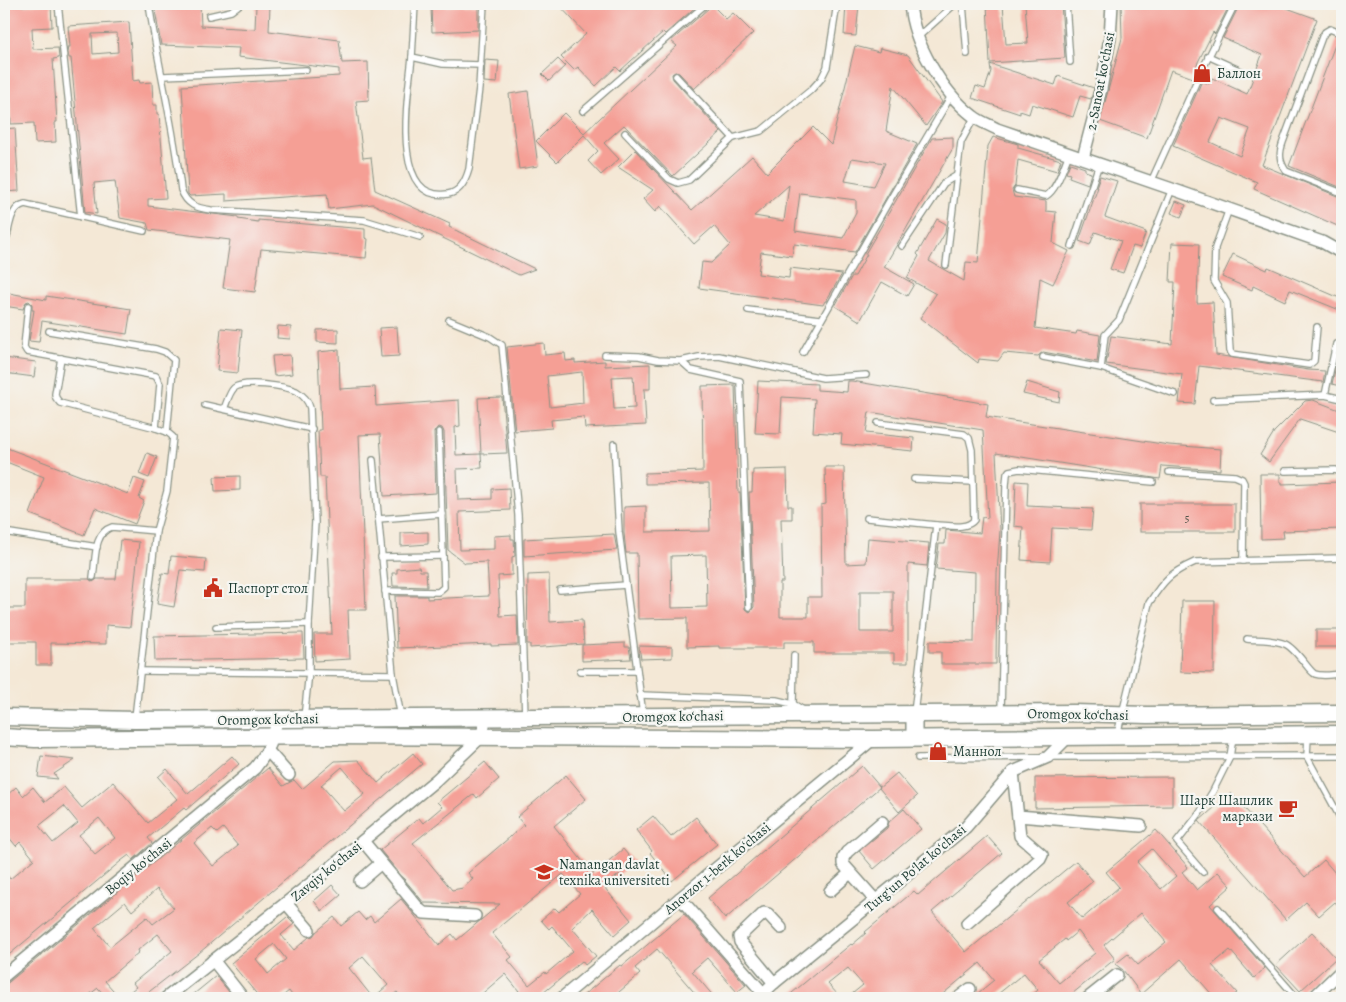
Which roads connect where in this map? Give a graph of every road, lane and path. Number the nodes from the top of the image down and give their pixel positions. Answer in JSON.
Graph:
{"nodes":[{"id":1,"x":58,"y":4,"type":"edge"},
{"id":2,"x":149,"y":4,"type":"edge"},
{"id":3,"x":240,"y":4,"type":"edge"},
{"id":4,"x":415,"y":4,"type":"edge"},
{"id":5,"x":484,"y":4,"type":"edge"},
{"id":6,"x":706,"y":4,"type":"edge"},
{"id":7,"x":837,"y":4,"type":"edge"},
{"id":8,"x":910,"y":4,"type":"edge"},
{"id":9,"x":955,"y":4,"type":"edge"},
{"id":10,"x":964,"y":4,"type":"edge"},
{"id":11,"x":1066,"y":4,"type":"edge"},
{"id":12,"x":1112,"y":4,"type":"edge"},
{"id":13,"x":1235,"y":4,"type":"edge"},
{"id":14,"x":209,"y":16,"type":"dead end"},
{"id":15,"x":1342,"y":34,"type":"edge"},
{"id":16,"x":918,"y":37,"type":"junction"},
{"id":17,"x":968,"y":54,"type":"dead end"},
{"id":18,"x":1208,"y":56,"type":"junction"},
{"id":19,"x":412,"y":57,"type":"junction"},
{"id":20,"x":1070,"y":62,"type":"dead end"},
{"id":21,"x":481,"y":66,"type":"junction"},
{"id":22,"x":306,"y":70,"type":"dead end"},
{"id":23,"x":1241,"y":71,"type":"dead end"},
{"id":24,"x":163,"y":76,"type":"junction"},
{"id":25,"x":676,"y":76,"type":"dead end"},
{"id":26,"x":951,"y":96,"type":"junction"},
{"id":27,"x":583,"y":111,"type":"dead end"},
{"id":28,"x":974,"y":118,"type":"junction"},
{"id":29,"x":625,"y":133,"type":"dead end"},
{"id":30,"x":733,"y":138,"type":"junction"},
{"id":31,"x":1069,"y":154,"type":"junction"},
{"id":32,"x":1083,"y":158,"type":"junction"},
{"id":33,"x":1099,"y":164,"type":"junction"},
{"id":34,"x":956,"y":176,"type":"junction"},
{"id":35,"x":1151,"y":182,"type":"junction"},
{"id":36,"x":1172,"y":189,"type":"junction"},
{"id":37,"x":1017,"y":190,"type":"dead end"},
{"id":38,"x":1342,"y":193,"type":"edge"},
{"id":39,"x":1230,"y":209,"type":"junction"},
{"id":40,"x":81,"y":217,"type":"junction"},
{"id":41,"x":144,"y":231,"type":"dead end"},
{"id":42,"x":7,"y":236,"type":"dead end"},
{"id":43,"x":420,"y":237,"type":"dead end"},
{"id":44,"x":902,"y":246,"type":"dead end"},
{"id":45,"x":1072,"y":246,"type":"dead end"},
{"id":46,"x":1342,"y":252,"type":"edge"},
{"id":47,"x":946,"y":266,"type":"dead end"},
{"id":48,"x":28,"y":306,"type":"dead end"},
{"id":49,"x":748,"y":310,"type":"dead end"},
{"id":50,"x":820,"y":319,"type":"junction"},
{"id":51,"x":448,"y":320,"type":"dead end"},
{"id":52,"x":1317,"y":327,"type":"dead end"},
{"id":53,"x":49,"y":331,"type":"dead end"},
{"id":54,"x":1336,"y":344,"type":"dead end"},
{"id":55,"x":802,"y":352,"type":"dead end"},
{"id":56,"x":605,"y":355,"type":"dead end"},
{"id":57,"x":1043,"y":357,"type":"dead end"},
{"id":58,"x":61,"y":358,"type":"junction"},
{"id":59,"x":681,"y":361,"type":"junction"},
{"id":60,"x":1101,"y":368,"type":"junction"},
{"id":61,"x":866,"y":375,"type":"dead end"},
{"id":62,"x":1175,"y":394,"type":"dead end"},
{"id":63,"x":1325,"y":395,"type":"junction"},
{"id":64,"x":1342,"y":399,"type":"edge"},
{"id":65,"x":1213,"y":400,"type":"dead end"},
{"id":66,"x":205,"y":405,"type":"dead end"},
{"id":67,"x":224,"y":410,"type":"junction"},
{"id":68,"x":878,"y":423,"type":"dead end"},
{"id":69,"x":156,"y":428,"type":"junction"},
{"id":70,"x":312,"y":429,"type":"junction"},
{"id":71,"x":167,"y":432,"type":"junction"},
{"id":72,"x":440,"y":432,"type":"dead end"},
{"id":73,"x":614,"y":444,"type":"dead end"},
{"id":74,"x":373,"y":460,"type":"dead end"},
{"id":75,"x":1285,"y":471,"type":"dead end"},
{"id":76,"x":1168,"y":472,"type":"dead end"},
{"id":77,"x":1342,"y":474,"type":"edge"},
{"id":78,"x":914,"y":479,"type":"dead end"},
{"id":79,"x":973,"y":482,"type":"junction"},
{"id":80,"x":1153,"y":482,"type":"dead end"},
{"id":81,"x":442,"y":514,"type":"junction"},
{"id":82,"x":868,"y":518,"type":"dead end"},
{"id":83,"x":378,"y":519,"type":"junction"},
{"id":84,"x":936,"y":524,"type":"junction"},
{"id":85,"x":156,"y":531,"type":"junction"},
{"id":86,"x":4,"y":532,"type":"edge"},
{"id":87,"x":97,"y":547,"type":"junction"},
{"id":88,"x":444,"y":556,"type":"junction"},
{"id":89,"x":381,"y":557,"type":"junction"},
{"id":90,"x":1342,"y":558,"type":"edge"},
{"id":91,"x":1243,"y":561,"type":"junction"},
{"id":92,"x":94,"y":576,"type":"dead end"},
{"id":93,"x":626,"y":585,"type":"junction"},
{"id":94,"x":560,"y":590,"type":"dead end"},
{"id":95,"x":385,"y":591,"type":"junction"},
{"id":96,"x":749,"y":607,"type":"dead end"},
{"id":97,"x":309,"y":624,"type":"junction"},
{"id":98,"x":216,"y":627,"type":"dead end"},
{"id":99,"x":1247,"y":639,"type":"dead end"},
{"id":100,"x":794,"y":655,"type":"dead end"},
{"id":101,"x":140,"y":670,"type":"junction"},
{"id":102,"x":580,"y":671,"type":"dead end"},
{"id":103,"x":637,"y":671,"type":"junction"},
{"id":104,"x":309,"y":672,"type":"junction"},
{"id":105,"x":393,"y":674,"type":"junction"},
{"id":106,"x":1342,"y":674,"type":"edge"},
{"id":107,"x":640,"y":696,"type":"junction"},
{"id":108,"x":793,"y":704,"type":"junction"},
{"id":109,"x":1342,"y":713,"type":"edge"},
{"id":110,"x":1001,"y":714,"type":"junction"},
{"id":111,"x":1121,"y":714,"type":"junction"},
{"id":112,"x":817,"y":715,"type":"junction"},
{"id":113,"x":914,"y":715,"type":"junction"},
{"id":114,"x":486,"y":716,"type":"junction"},
{"id":115,"x":525,"y":716,"type":"junction"},
{"id":116,"x":4,"y":717,"type":"edge"},
{"id":117,"x":401,"y":717,"type":"junction"},
{"id":118,"x":643,"y":717,"type":"junction"},
{"id":119,"x":277,"y":718,"type":"junction"},
{"id":120,"x":304,"y":718,"type":"junction"},
{"id":121,"x":135,"y":720,"type":"junction"},
{"id":122,"x":1308,"y":734,"type":"junction"},
{"id":123,"x":1342,"y":734,"type":"edge"},
{"id":124,"x":1233,"y":735,"type":"junction"},
{"id":125,"x":4,"y":737,"type":"edge"},
{"id":126,"x":481,"y":737,"type":"junction"},
{"id":127,"x":1068,"y":737,"type":"junction"},
{"id":128,"x":1116,"y":737,"type":"junction"},
{"id":129,"x":873,"y":738,"type":"junction"},
{"id":130,"x":914,"y":738,"type":"junction"},
{"id":131,"x":962,"y":738,"type":"junction"},
{"id":132,"x":271,"y":744,"type":"junction"},
{"id":133,"x":1230,"y":756,"type":"junction"},
{"id":134,"x":1342,"y":756,"type":"edge"},
{"id":135,"x":1048,"y":757,"type":"junction"},
{"id":136,"x":1307,"y":757,"type":"junction"},
{"id":137,"x":918,"y":758,"type":"dead end"},
{"id":138,"x":964,"y":758,"type":"junction"},
{"id":139,"x":1013,"y":772,"type":"junction"},
{"id":140,"x":289,"y":775,"type":"dead end"},
{"id":141,"x":1018,"y":816,"type":"junction"},
{"id":142,"x":1342,"y":821,"type":"edge"},
{"id":143,"x":882,"y":822,"type":"dead end"},
{"id":144,"x":1142,"y":826,"type":"dead end"},
{"id":145,"x":363,"y":841,"type":"junction"},
{"id":146,"x":381,"y":863,"type":"junction"},
{"id":147,"x":850,"y":872,"type":"junction"},
{"id":148,"x":1203,"y":872,"type":"dead end"},
{"id":149,"x":360,"y":881,"type":"dead end"},
{"id":150,"x":830,"y":891,"type":"dead end"},
{"id":151,"x":680,"y":898,"type":"junction"},
{"id":152,"x":876,"y":901,"type":"junction"},
{"id":153,"x":286,"y":903,"type":"junction"},
{"id":154,"x":1218,"y":908,"type":"dead end"},
{"id":155,"x":475,"y":916,"type":"dead end"},
{"id":156,"x":967,"y":923,"type":"dead end"},
{"id":157,"x":781,"y":928,"type":"dead end"},
{"id":158,"x":309,"y":930,"type":"dead end"},
{"id":159,"x":213,"y":960,"type":"junction"},
{"id":160,"x":1342,"y":970,"type":"edge"},
{"id":161,"x":1117,"y":975,"type":"dead end"},
{"id":162,"x":4,"y":976,"type":"edge"},
{"id":163,"x":774,"y":983,"type":"junction"},
{"id":164,"x":970,"y":988,"type":"dead end"},
{"id":165,"x":760,"y":996,"type":"edge"},
{"id":166,"x":166,"y":998,"type":"edge"},
{"id":167,"x":243,"y":998,"type":"edge"},
{"id":168,"x":562,"y":998,"type":"edge"},
{"id":169,"x":958,"y":998,"type":"edge"},
{"id":170,"x":1088,"y":998,"type":"edge"},
{"id":171,"x":1297,"y":998,"type":"edge"},
{"id":172,"x":1313,"y":998,"type":"edge"}],
"edges":[{"from":1,"to":40,"type":"lane"},
{"from":2,"to":24,"type":"lane"},
{"from":3,"to":14,"type":"lane"},
{"from":4,"to":19,"type":"lane"},
{"from":5,"to":21,"type":"lane"},
{"from":6,"to":27,"type":"lane"},
{"from":7,"to":30,"type":"lane"},
{"from":8,"to":16,"type":"street"},
{"from":9,"to":16,"type":"lane"},
{"from":10,"to":17,"type":"lane"},
{"from":11,"to":20,"type":"lane"},
{"from":12,"to":32,"type":"street","name":"2-Sanoat koʻchasi"},
{"from":13,"to":18,"type":"lane"},
{"from":15,"to":38,"type":"lane"},
{"from":16,"to":26,"type":"street"},
{"from":18,"to":23,"type":"lane"},
{"from":18,"to":35,"type":"lane"},
{"from":19,"to":21,"type":"lane"},
{"from":19,"to":21,"type":"lane"},
{"from":22,"to":24,"type":"lane"},
{"from":24,"to":43,"type":"lane"},
{"from":25,"to":30,"type":"lane"},
{"from":26,"to":28,"type":"street"},
{"from":26,"to":50,"type":"lane"},
{"from":28,"to":31,"type":"street"},
{"from":28,"to":34,"type":"lane"},
{"from":29,"to":30,"type":"lane"},
{"from":31,"to":32,"type":"street"},
{"from":31,"to":37,"type":"lane"},
{"from":32,"to":33,"type":"street"},
{"from":33,"to":35,"type":"street"},
{"from":33,"to":45,"type":"lane"},
{"from":34,"to":44,"type":"lane"},
{"from":34,"to":47,"type":"lane"},
{"from":35,"to":36,"type":"street"},
{"from":36,"to":39,"type":"street"},
{"from":36,"to":60,"type":"lane"},
{"from":39,"to":46,"type":"street"},
{"from":39,"to":52,"type":"lane"},
{"from":40,"to":41,"type":"lane"},
{"from":40,"to":42,"type":"lane"},
{"from":48,"to":58,"type":"lane"},
{"from":49,"to":50,"type":"lane"},
{"from":50,"to":55,"type":"lane"},
{"from":51,"to":115,"type":"lane"},
{"from":53,"to":71,"type":"lane"},
{"from":54,"to":63,"type":"lane"},
{"from":56,"to":59,"type":"lane"},
{"from":57,"to":60,"type":"lane"},
{"from":58,"to":69,"type":"lane"},
{"from":58,"to":69,"type":"lane"},
{"from":59,"to":61,"type":"lane"},
{"from":59,"to":96,"type":"lane"},
{"from":60,"to":62,"type":"lane"},
{"from":63,"to":64,"type":"lane"},
{"from":63,"to":65,"type":"lane"},
{"from":66,"to":67,"type":"lane"},
{"from":67,"to":70,"type":"lane"},
{"from":67,"to":70,"type":"lane"},
{"from":68,"to":79,"type":"lane"},
{"from":69,"to":71,"type":"lane"},
{"from":70,"to":97,"type":"lane"},
{"from":71,"to":85,"type":"lane"},
{"from":72,"to":81,"type":"lane"},
{"from":73,"to":93,"type":"lane"},
{"from":74,"to":83,"type":"lane"},
{"from":75,"to":77,"type":"lane"},
{"from":76,"to":91,"type":"lane"},
{"from":78,"to":79,"type":"lane"},
{"from":79,"to":84,"type":"lane"},
{"from":80,"to":110,"type":"lane"},
{"from":81,"to":83,"type":"lane"},
{"from":81,"to":88,"type":"lane"},
{"from":82,"to":84,"type":"lane"},
{"from":83,"to":89,"type":"lane"},
{"from":84,"to":113,"type":"lane"},
{"from":85,"to":87,"type":"lane"},
{"from":85,"to":101,"type":"lane"},
{"from":86,"to":87,"type":"lane"},
{"from":87,"to":92,"type":"lane"},
{"from":88,"to":89,"type":"lane"},
{"from":88,"to":95,"type":"lane"},
{"from":89,"to":95,"type":"lane"},
{"from":90,"to":91,"type":"lane"},
{"from":91,"to":111,"type":"lane"},
{"from":93,"to":94,"type":"lane"},
{"from":93,"to":103,"type":"lane"},
{"from":95,"to":105,"type":"lane"},
{"from":97,"to":98,"type":"lane"},
{"from":97,"to":104,"type":"lane"},
{"from":99,"to":106,"type":"lane"},
{"from":100,"to":108,"type":"lane"},
{"from":101,"to":104,"type":"lane"},
{"from":101,"to":121,"type":"lane"},
{"from":102,"to":103,"type":"lane"},
{"from":103,"to":107,"type":"lane"},
{"from":104,"to":105,"type":"lane"},
{"from":104,"to":120,"type":"lane"},
{"from":105,"to":117,"type":"lane"},
{"from":107,"to":108,"type":"lane"},
{"from":107,"to":118,"type":"lane"},
{"from":108,"to":112,"type":"lane"},
{"from":109,"to":111,"type":"main road","name":"Oromgox ko‘chasi"},
{"from":110,"to":111,"type":"main road","name":"Oromgox ko‘chasi"},
{"from":110,"to":113,"type":"main road","name":"Oromgox ko‘chasi"},
{"from":111,"to":128,"type":"lane"},
{"from":112,"to":113,"type":"main road","name":"Oromgox ko‘chasi"},
{"from":112,"to":118,"type":"main road","name":"Oromgox ko‘chasi"},
{"from":113,"to":130,"type":"street"},
{"from":114,"to":115,"type":"main road","name":"Oromgox ko‘chasi"},
{"from":114,"to":117,"type":"main road","name":"Oromgox ko‘chasi"},
{"from":114,"to":126,"type":"street"},
{"from":115,"to":118,"type":"main road","name":"Oromgox ko‘chasi"},
{"from":116,"to":121,"type":"main road","name":"Oromgox ko‘chasi"},
{"from":117,"to":120,"type":"main road","name":"Oromgox ko‘chasi"},
{"from":119,"to":120,"type":"main road","name":"Oromgox ko‘chasi"},
{"from":119,"to":121,"type":"main road","name":"Oromgox ko‘chasi"},
{"from":119,"to":132,"type":"street"},
{"from":122,"to":123,"type":"main road","name":"Oromgox ko‘chasi"},
{"from":122,"to":124,"type":"main road","name":"Oromgox ko‘chasi"},
{"from":122,"to":136,"type":"lane"},
{"from":124,"to":128,"type":"main road","name":"Oromgox ko‘chasi"},
{"from":124,"to":133,"type":"lane"},
{"from":125,"to":132,"type":"main road","name":"Oromgox ko‘chasi"},
{"from":126,"to":129,"type":"main road","name":"Oromgox ko‘chasi"},
{"from":126,"to":132,"type":"main road","name":"Oromgox ko‘chasi"},
{"from":126,"to":145,"type":"street","name":"Zavqiy koʻchasi"},
{"from":127,"to":128,"type":"main road","name":"Oromgox ko‘chasi"},
{"from":127,"to":131,"type":"main road","name":"Oromgox ko‘chasi"},
{"from":127,"to":135,"type":"street","name":"Turgʻun Poʻlat koʻchasi"},
{"from":129,"to":130,"type":"main road","name":"Oromgox ko‘chasi"},
{"from":129,"to":151,"type":"street","name":"Anorzor 1-berk koʻchasi"},
{"from":130,"to":131,"type":"main road","name":"Oromgox ko‘chasi"},
{"from":131,"to":138,"type":"lane"},
{"from":132,"to":140,"type":"street"},
{"from":132,"to":162,"type":"street","name":"Boqiy koʻchasi"},
{"from":133,"to":135,"type":"lane"},
{"from":133,"to":136,"type":"lane"},
{"from":133,"to":148,"type":"lane"},
{"from":134,"to":136,"type":"lane"},
{"from":135,"to":138,"type":"lane"},
{"from":135,"to":139,"type":"street","name":"Turgʻun Poʻlat koʻchasi"},
{"from":136,"to":142,"type":"lane"},
{"from":137,"to":138,"type":"lane"},
{"from":139,"to":141,"type":"street"},
{"from":139,"to":152,"type":"street","name":"Turgʻun Poʻlat koʻchasi"},
{"from":141,"to":144,"type":"street"},
{"from":141,"to":156,"type":"street"},
{"from":143,"to":147,"type":"street"},
{"from":145,"to":146,"type":"street"},
{"from":145,"to":153,"type":"street","name":"Zavqiy koʻchasi"},
{"from":146,"to":149,"type":"street"},
{"from":146,"to":155,"type":"street"},
{"from":147,"to":150,"type":"street"},
{"from":147,"to":152,"type":"street"},
{"from":151,"to":165,"type":"street"},
{"from":151,"to":168,"type":"street","name":"Anorzor 1-berk koʻchasi"},
{"from":152,"to":163,"type":"street","name":"Turgʻun Poʻlat koʻchasi"},
{"from":153,"to":158,"type":"street"},
{"from":153,"to":159,"type":"street","name":"Zavqiy koʻchasi"},
{"from":154,"to":171,"type":"lane"},
{"from":157,"to":163,"type":"street"},
{"from":159,"to":166,"type":"street","name":"Zavqiy koʻchasi"},
{"from":159,"to":167,"type":"street"},
{"from":160,"to":172,"type":"street"},
{"from":161,"to":170,"type":"street"},
{"from":163,"to":165,"type":"street","name":"Turgʻun Poʻlat koʻchasi"},
{"from":164,"to":169,"type":"street"}]}
